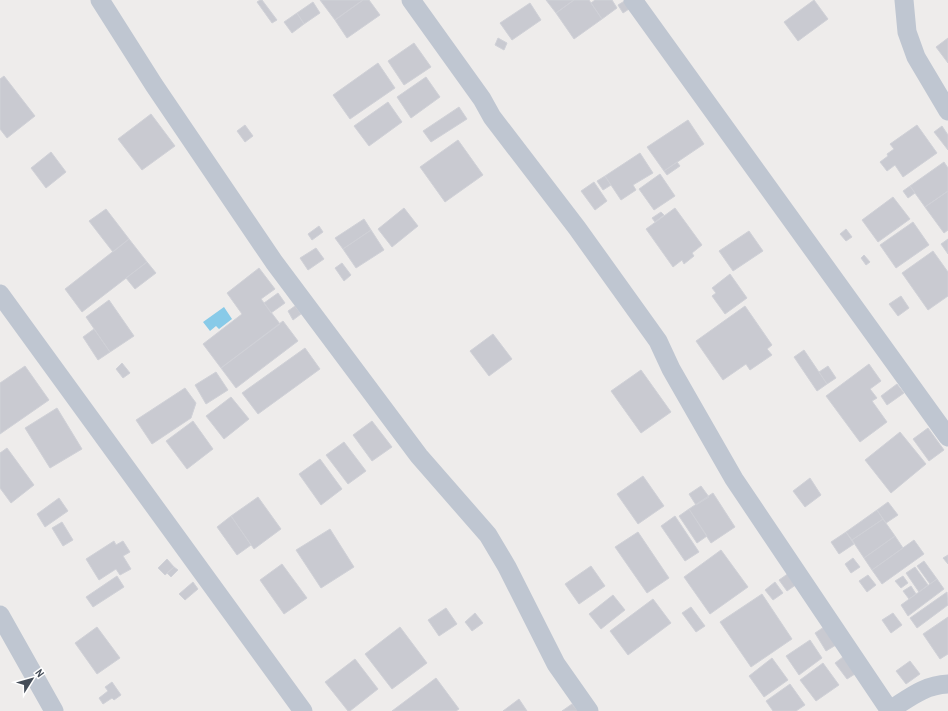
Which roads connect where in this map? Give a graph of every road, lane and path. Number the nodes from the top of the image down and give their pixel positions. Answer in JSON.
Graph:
{"nodes":[{"id":1,"x":100,"y":0,"type":"edge"},
{"id":2,"x":411,"y":0,"type":"edge"},
{"id":3,"x":634,"y":0,"type":"edge"},
{"id":4,"x":904,"y":0,"type":"edge"},
{"id":5,"x":948,"y":111,"type":"edge"},
{"id":6,"x":0,"y":294,"type":"edge"},
{"id":7,"x":948,"y":436,"type":"edge"},
{"id":8,"x":0,"y":615,"type":"edge"},
{"id":9,"x":948,"y":684,"type":"edge"},
{"id":10,"x":54,"y":711,"type":"edge"},
{"id":11,"x":303,"y":711,"type":"edge"},
{"id":12,"x":589,"y":711,"type":"edge"},
{"id":13,"x":890,"y":711,"type":"edge"}],
"edges":[{"from":1,"to":12,"type":"street"},
{"from":2,"to":13,"type":"street"},
{"from":3,"to":7,"type":"street"},
{"from":4,"to":5,"type":"street"},
{"from":6,"to":11,"type":"street"},
{"from":8,"to":10,"type":"street"},
{"from":9,"to":13,"type":"street"}]}
